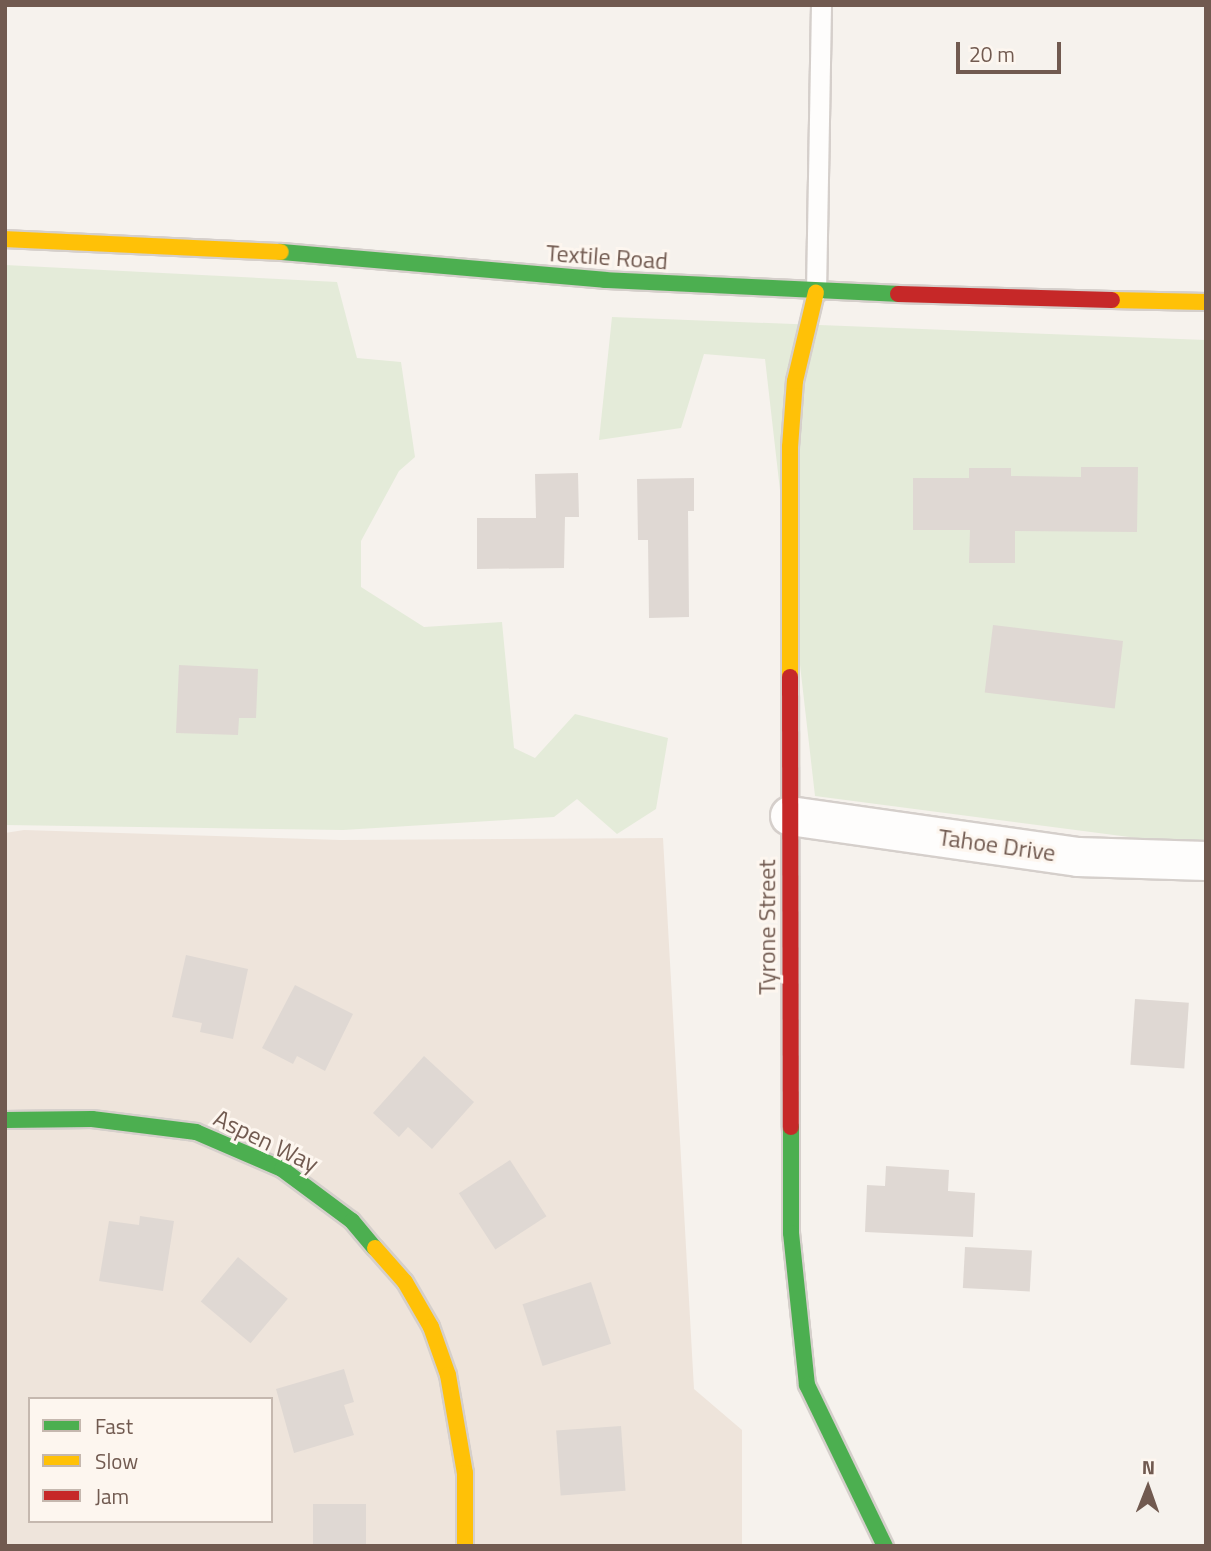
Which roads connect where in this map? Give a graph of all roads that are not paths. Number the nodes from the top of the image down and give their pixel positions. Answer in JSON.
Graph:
{"nodes":[{"id":1,"x":821,"y":5,"type":"edge"},
{"id":2,"x":5,"y":239,"type":"edge"},
{"id":3,"x":816,"y":292,"type":"junction"},
{"id":4,"x":1206,"y":302,"type":"edge"},
{"id":5,"x":790,"y":816,"type":"junction"},
{"id":6,"x":1206,"y":861,"type":"edge"},
{"id":7,"x":5,"y":1120,"type":"edge"},
{"id":8,"x":465,"y":1546,"type":"edge"},
{"id":9,"x":885,"y":1546,"type":"edge"}],
"edges":[{"from":1,"to":3,"type":"lane"},
{"from":2,"to":3,"type":"street","name":"Textile Road"},
{"from":3,"to":4,"type":"street","name":"Textile Road"},
{"from":3,"to":5,"type":"street","name":"Tyrone Street"},
{"from":5,"to":6,"type":"street","name":"Tahoe Drive"},
{"from":5,"to":9,"type":"street","name":"Tyrone Street"},
{"from":7,"to":8,"type":"street","name":"Aspen Way"}]}
